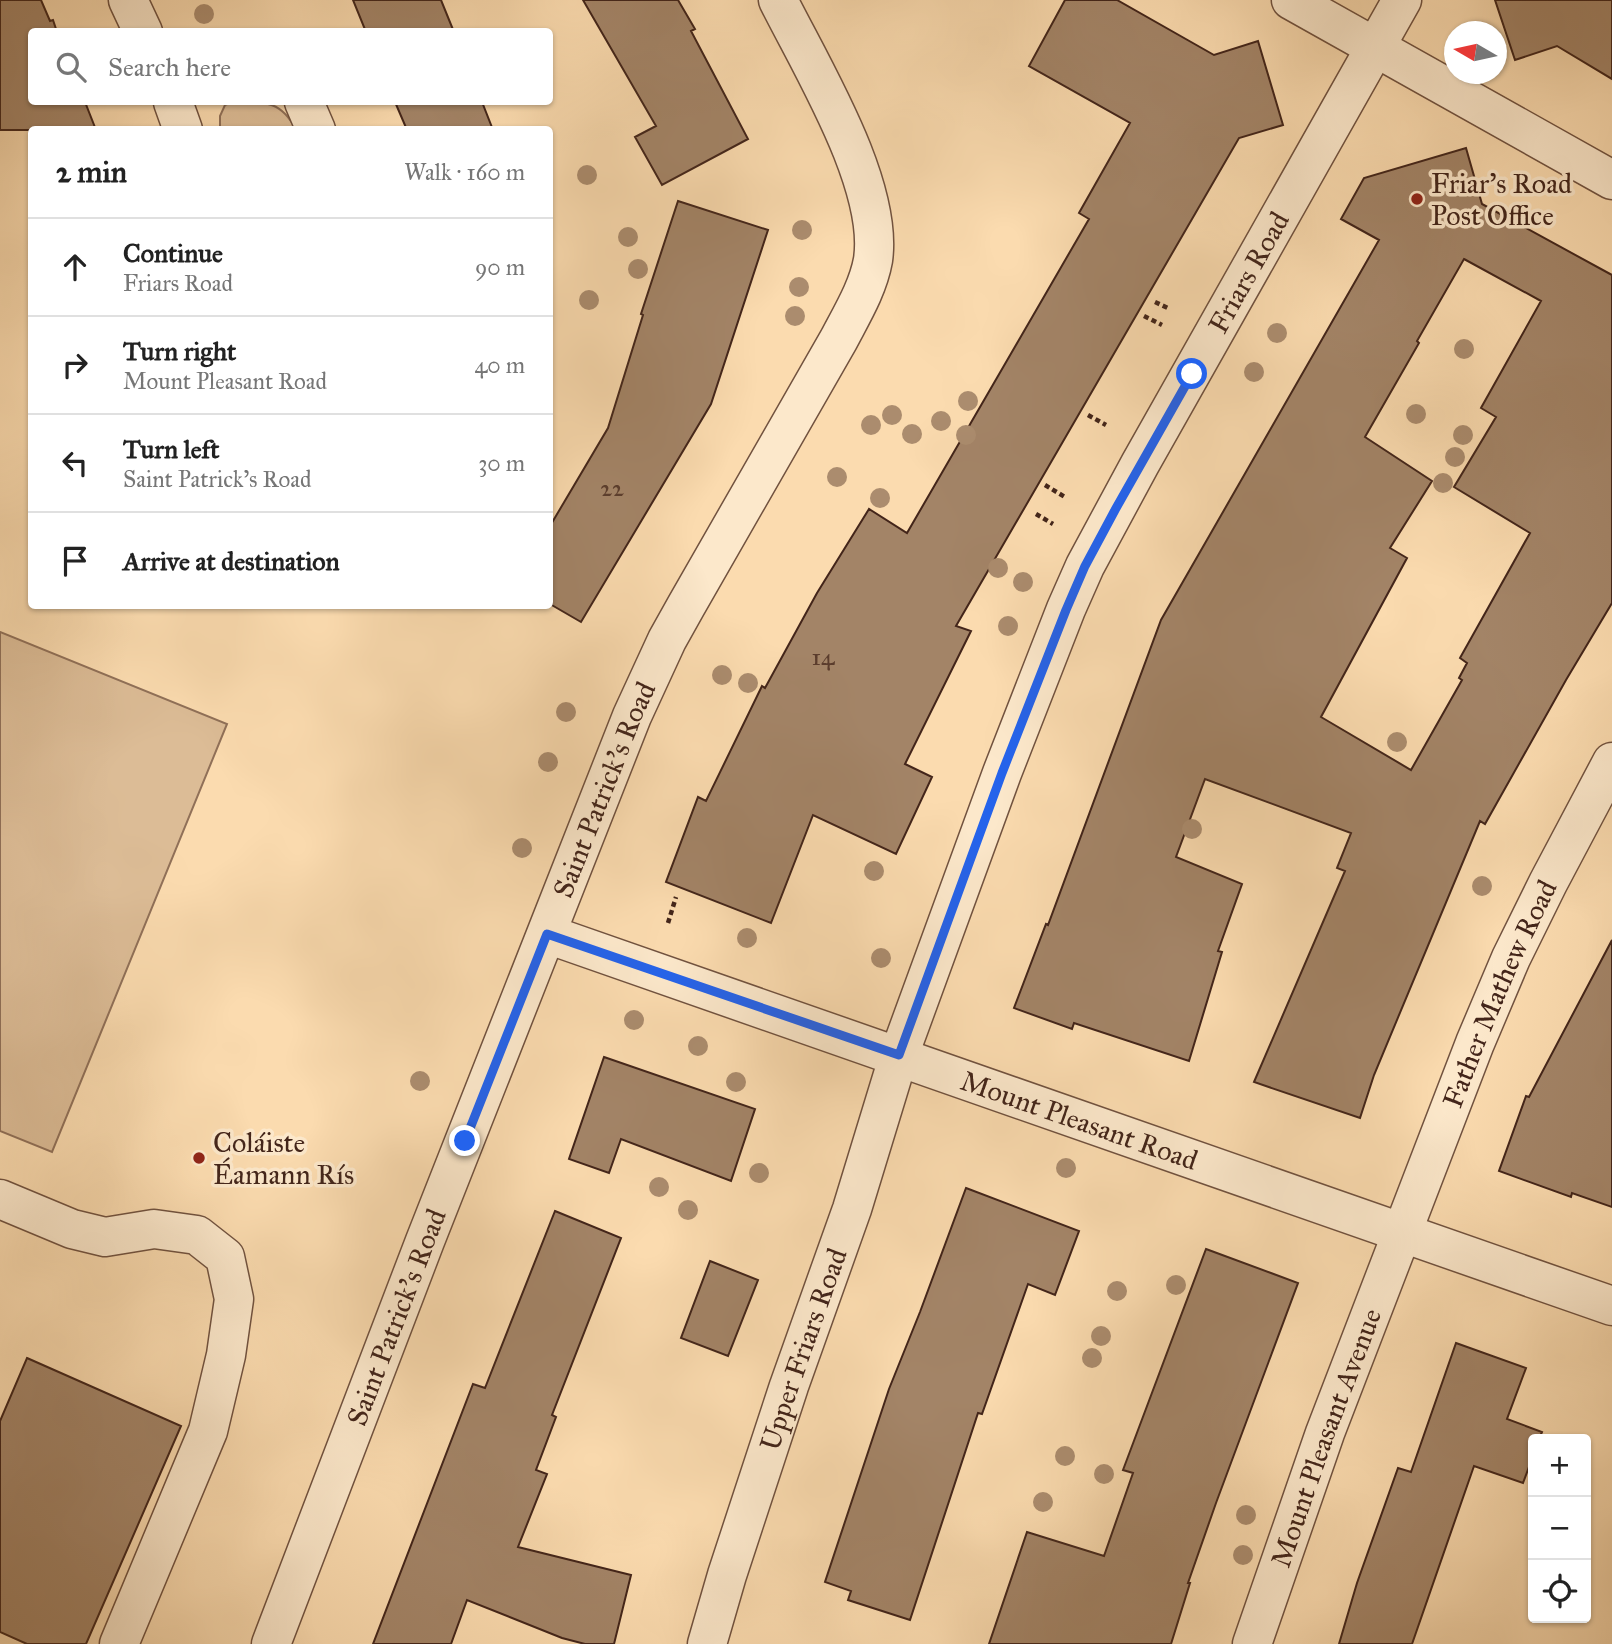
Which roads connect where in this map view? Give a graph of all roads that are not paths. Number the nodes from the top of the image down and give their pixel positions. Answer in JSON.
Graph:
{"nodes":[{"id":1,"x":128,"y":0,"type":"edge"},
{"id":2,"x":778,"y":0,"type":"edge"},
{"id":3,"x":1291,"y":0,"type":"edge"},
{"id":4,"x":1402,"y":0,"type":"edge"},
{"id":5,"x":140,"y":28,"type":"edge"},
{"id":6,"x":1375,"y":48,"type":"junction"},
{"id":7,"x":174,"y":105,"type":"edge"},
{"id":8,"x":305,"y":105,"type":"edge"},
{"id":9,"x":182,"y":126,"type":"edge"},
{"id":10,"x":314,"y":126,"type":"edge"},
{"id":11,"x":1612,"y":180,"type":"edge"},
{"id":12,"x":1612,"y":762,"type":"edge"},
{"id":13,"x":547,"y":934,"type":"junction"},
{"id":14,"x":899,"y":1055,"type":"junction"},
{"id":15,"x":0,"y":1199,"type":"edge"},
{"id":16,"x":1402,"y":1231,"type":"junction"},
{"id":17,"x":1612,"y":1306,"type":"edge"},
{"id":18,"x":119,"y":1644,"type":"edge"},
{"id":19,"x":271,"y":1644,"type":"edge"},
{"id":20,"x":707,"y":1644,"type":"edge"},
{"id":21,"x":1252,"y":1644,"type":"edge"}],
"edges":[{"from":1,"to":5,"type":"street"},
{"from":2,"to":13,"type":"street","name":"Saint Patrick's Road"},
{"from":3,"to":6,"type":"street"},
{"from":4,"to":6,"type":"street","name":"Friars Road"},
{"from":6,"to":11,"type":"street"},
{"from":6,"to":14,"type":"street","name":"Friars Road"},
{"from":7,"to":9,"type":"street"},
{"from":8,"to":10,"type":"street"},
{"from":12,"to":16,"type":"street","name":"Father Mathew Road"},
{"from":13,"to":14,"type":"street","name":"Mount Pleasant Road"},
{"from":13,"to":19,"type":"street","name":"Saint Patrick's Road"},
{"from":14,"to":16,"type":"street","name":"Mount Pleasant Road"},
{"from":14,"to":20,"type":"street","name":"Upper Friars Road"},
{"from":15,"to":18,"type":"street"},
{"from":16,"to":17,"type":"street","name":"Mount Pleasant Road"},
{"from":16,"to":21,"type":"street","name":"Mount Pleasant Avenue"}]}
